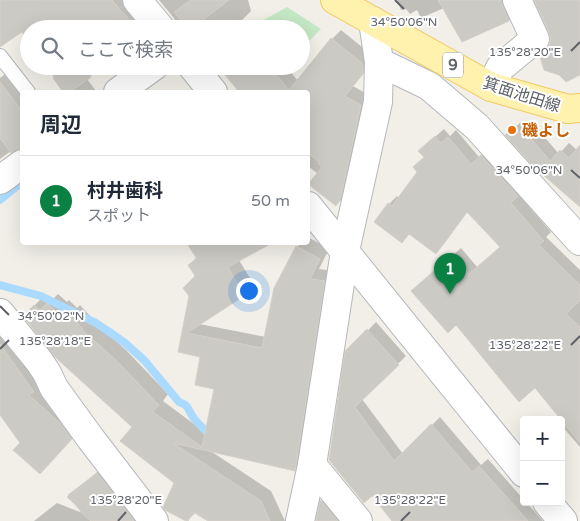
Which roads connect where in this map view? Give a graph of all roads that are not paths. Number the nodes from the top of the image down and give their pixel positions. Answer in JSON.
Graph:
{"nodes":[{"id":1,"x":137,"y":0,"type":"edge"},
{"id":2,"x":517,"y":0,"type":"edge"},
{"id":3,"x":353,"y":7,"type":"edge"},
{"id":4,"x":154,"y":20,"type":"edge"},
{"id":5,"x":0,"y":56,"type":"edge"},
{"id":6,"x":379,"y":62,"type":"junction"},
{"id":7,"x":142,"y":75,"type":"edge"},
{"id":8,"x":199,"y":75,"type":"edge"},
{"id":9,"x":491,"y":87,"type":"junction"},
{"id":10,"x":26,"y":90,"type":"edge"},
{"id":11,"x":121,"y":90,"type":"edge"},
{"id":12,"x":211,"y":90,"type":"edge"},
{"id":13,"x":580,"y":108,"type":"edge"},
{"id":14,"x":20,"y":165,"type":"edge"},
{"id":15,"x":0,"y":180,"type":"edge"},
{"id":16,"x":310,"y":208,"type":"edge"},
{"id":17,"x":580,"y":241,"type":"edge"},
{"id":18,"x":345,"y":252,"type":"junction"},
{"id":19,"x":0,"y":313,"type":"edge"},
{"id":20,"x":312,"y":465,"type":"junction"},
{"id":21,"x":520,"y":468,"type":"edge"},
{"id":22,"x":550,"y":506,"type":"edge"},
{"id":23,"x":154,"y":521,"type":"edge"},
{"id":24,"x":300,"y":521,"type":"edge"},
{"id":25,"x":358,"y":521,"type":"edge"},
{"id":26,"x":562,"y":521,"type":"edge"}],
"edges":[{"from":1,"to":4,"type":"street"},
{"from":2,"to":9,"type":"street"},
{"from":3,"to":6,"type":"street"},
{"from":3,"to":9,"type":"main road","name":"箕面池田線","number":"9"},
{"from":5,"to":10,"type":"lane"},
{"from":6,"to":17,"type":"street"},
{"from":6,"to":18,"type":"street"},
{"from":7,"to":11,"type":"street"},
{"from":8,"to":12,"type":"street"},
{"from":9,"to":13,"type":"main road","name":"箕面池田線","number":"9"},
{"from":14,"to":15,"type":"street"},
{"from":16,"to":18,"type":"street"},
{"from":18,"to":20,"type":"street"},
{"from":18,"to":21,"type":"street"},
{"from":19,"to":23,"type":"street"},
{"from":20,"to":24,"type":"street"},
{"from":20,"to":25,"type":"street"},
{"from":22,"to":26,"type":"street"}]}
